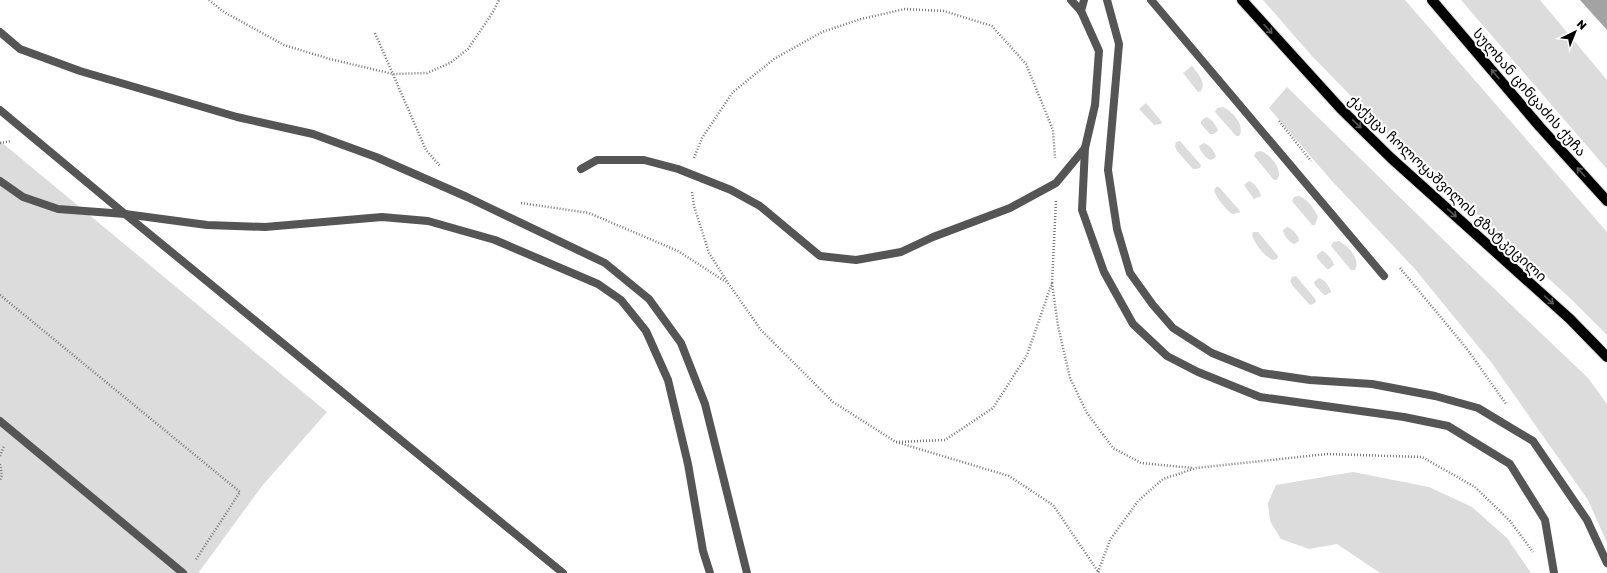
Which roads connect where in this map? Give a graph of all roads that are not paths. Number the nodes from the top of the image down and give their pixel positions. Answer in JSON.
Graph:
{"nodes":[{"id":1,"x":1071,"y":0,"type":"edge"},
{"id":2,"x":1084,"y":0,"type":"edge"},
{"id":3,"x":1107,"y":0,"type":"edge"},
{"id":4,"x":1152,"y":0,"type":"edge"},
{"id":5,"x":1242,"y":0,"type":"edge"},
{"id":6,"x":1432,"y":0,"type":"edge"},
{"id":7,"x":1081,"y":11,"type":"junction"},
{"id":8,"x":0,"y":32,"type":"edge"},
{"id":9,"x":0,"y":110,"type":"edge"},
{"id":10,"x":1085,"y":148,"type":"junction"},
{"id":11,"x":581,"y":169,"type":"dead end"},
{"id":12,"x":0,"y":181,"type":"edge"},
{"id":13,"x":1607,"y":201,"type":"edge"},
{"id":14,"x":125,"y":214,"type":"junction"},
{"id":15,"x":1384,"y":276,"type":"dead end"},
{"id":16,"x":1607,"y":357,"type":"edge"},
{"id":17,"x":0,"y":421,"type":"edge"},
{"id":18,"x":1607,"y":562,"type":"edge"},
{"id":19,"x":183,"y":573,"type":"edge"},
{"id":20,"x":563,"y":573,"type":"edge"},
{"id":21,"x":710,"y":573,"type":"edge"},
{"id":22,"x":747,"y":573,"type":"edge"},
{"id":23,"x":1554,"y":573,"type":"edge"}],
"edges":[{"from":1,"to":7,"type":"lane"},
{"from":2,"to":7,"type":"lane"},
{"from":3,"to":18,"type":"lane"},
{"from":4,"to":15,"type":"lane"},
{"from":5,"to":16,"type":"main road","name":"ქაქუცა ჩოლოყაშვილის გზატკეცილი","one_way":true},
{"from":13,"to":6,"type":"main road","name":"სულხან ცინცაძის ქუჩა","one_way":true},
{"from":7,"to":10,"type":"lane"},
{"from":8,"to":22,"type":"lane"},
{"from":9,"to":14,"type":"lane"},
{"from":10,"to":11,"type":"lane"},
{"from":10,"to":23,"type":"lane"},
{"from":12,"to":14,"type":"lane"},
{"from":14,"to":20,"type":"lane"},
{"from":14,"to":21,"type":"lane"},
{"from":17,"to":19,"type":"lane"}]}
